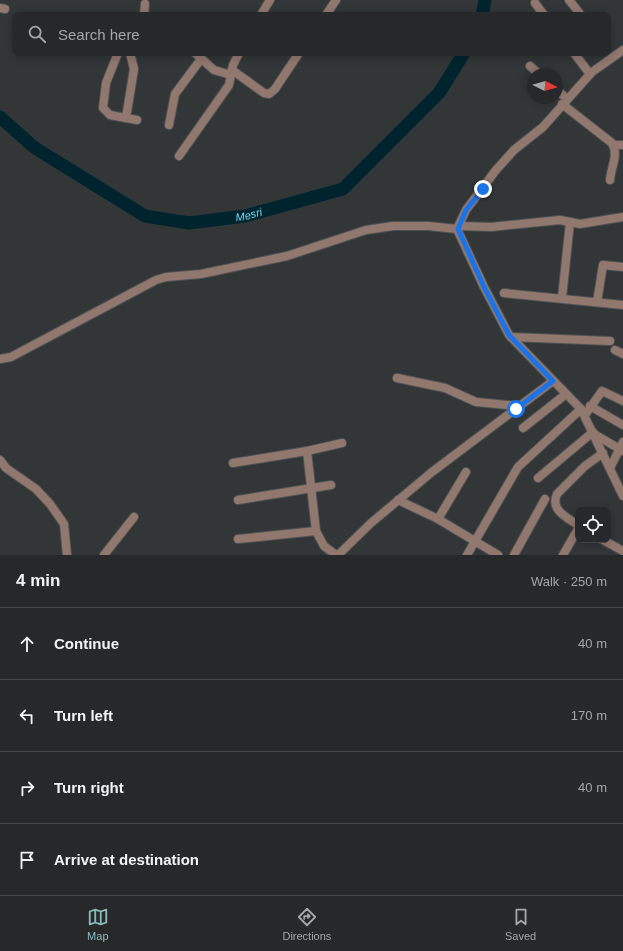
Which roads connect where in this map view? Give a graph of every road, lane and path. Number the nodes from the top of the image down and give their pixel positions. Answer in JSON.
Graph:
{"nodes":[{"id":1,"x":270,"y":0,"type":"edge"},
{"id":2,"x":336,"y":0,"type":"edge"},
{"id":3,"x":569,"y":0,"type":"edge"},
{"id":4,"x":535,"y":3,"type":"dead end"},
{"id":5,"x":145,"y":4,"type":"dead end"},
{"id":6,"x":144,"y":12,"type":"edge"},
{"id":7,"x":263,"y":12,"type":"edge"},
{"id":8,"x":328,"y":12,"type":"edge"},
{"id":9,"x":542,"y":12,"type":"edge"},
{"id":10,"x":579,"y":12,"type":"edge"},
{"id":11,"x":623,"y":50,"type":"edge"},
{"id":12,"x":611,"y":55,"type":"edge"},
{"id":13,"x":117,"y":56,"type":"edge"},
{"id":14,"x":131,"y":56,"type":"edge"},
{"id":15,"x":198,"y":56,"type":"edge"},
{"id":16,"x":238,"y":56,"type":"edge"},
{"id":17,"x":297,"y":56,"type":"edge"},
{"id":18,"x":576,"y":56,"type":"edge"},
{"id":19,"x":609,"y":56,"type":"edge"},
{"id":20,"x":530,"y":66,"type":"dead end"},
{"id":21,"x":532,"y":68,"type":"edge"},
{"id":22,"x":231,"y":72,"type":"junction"},
{"id":23,"x":590,"y":74,"type":"junction"},
{"id":24,"x":563,"y":99,"type":"edge"},
{"id":25,"x":565,"y":102,"type":"junction"},
{"id":26,"x":126,"y":118,"type":"junction"},
{"id":27,"x":137,"y":120,"type":"dead end"},
{"id":28,"x":169,"y":125,"type":"dead end"},
{"id":29,"x":613,"y":145,"type":"junction"},
{"id":30,"x":623,"y":146,"type":"edge"},
{"id":31,"x":179,"y":156,"type":"dead end"},
{"id":32,"x":610,"y":180,"type":"dead end"},
{"id":33,"x":623,"y":217,"type":"edge"},
{"id":34,"x":570,"y":222,"type":"junction"},
{"id":35,"x":458,"y":227,"type":"junction"},
{"id":36,"x":623,"y":267,"type":"edge"},
{"id":37,"x":504,"y":293,"type":"dead end"},
{"id":38,"x":562,"y":298,"type":"junction"},
{"id":39,"x":597,"y":302,"type":"junction"},
{"id":40,"x":623,"y":305,"type":"edge"},
{"id":41,"x":511,"y":337,"type":"junction"},
{"id":42,"x":610,"y":341,"type":"dead end"},
{"id":43,"x":0,"y":359,"type":"edge"},
{"id":44,"x":397,"y":378,"type":"dead end"},
{"id":45,"x":553,"y":381,"type":"junction"},
{"id":46,"x":566,"y":394,"type":"junction"},
{"id":47,"x":623,"y":401,"type":"edge"},
{"id":48,"x":519,"y":406,"type":"junction"},
{"id":49,"x":590,"y":406,"type":"junction"},
{"id":50,"x":583,"y":412,"type":"junction"},
{"id":51,"x":623,"y":425,"type":"edge"},
{"id":52,"x":523,"y":428,"type":"dead end"},
{"id":53,"x":593,"y":433,"type":"junction"},
{"id":54,"x":342,"y":443,"type":"dead end"},
{"id":55,"x":622,"y":447,"type":"edge"},
{"id":56,"x":307,"y":451,"type":"junction"},
{"id":57,"x":602,"y":452,"type":"junction"},
{"id":58,"x":0,"y":460,"type":"edge"},
{"id":59,"x":233,"y":463,"type":"dead end"},
{"id":60,"x":610,"y":468,"type":"junction"},
{"id":61,"x":466,"y":472,"type":"dead end"},
{"id":62,"x":538,"y":478,"type":"dead end"},
{"id":63,"x":331,"y":485,"type":"dead end"},
{"id":64,"x":312,"y":489,"type":"junction"},
{"id":65,"x":623,"y":496,"type":"edge"},
{"id":66,"x":544,"y":499,"type":"dead end"},
{"id":67,"x":238,"y":500,"type":"dead end"},
{"id":68,"x":398,"y":500,"type":"junction"},
{"id":69,"x":134,"y":517,"type":"dead end"},
{"id":70,"x":438,"y":519,"type":"junction"},
{"id":71,"x":575,"y":523,"type":"edge"},
{"id":72,"x":316,"y":531,"type":"junction"},
{"id":73,"x":575,"y":534,"type":"edge"},
{"id":74,"x":238,"y":539,"type":"dead end"},
{"id":75,"x":475,"y":541,"type":"junction"},
{"id":76,"x":608,"y":543,"type":"edge"},
{"id":77,"x":623,"y":551,"type":"edge"},
{"id":78,"x":67,"y":555,"type":"edge"},
{"id":79,"x":104,"y":555,"type":"edge"},
{"id":80,"x":337,"y":555,"type":"edge"},
{"id":81,"x":467,"y":555,"type":"edge"},
{"id":82,"x":498,"y":555,"type":"edge"},
{"id":83,"x":514,"y":555,"type":"edge"},
{"id":84,"x":563,"y":555,"type":"edge"}],
"edges":[{"from":1,"to":7,"type":"street"},
{"from":2,"to":8,"type":"street"},
{"from":3,"to":10,"type":"street"},
{"from":4,"to":9,"type":"street"},
{"from":5,"to":6,"type":"street"},
{"from":11,"to":12,"type":"street"},
{"from":13,"to":26,"type":"street"},
{"from":14,"to":26,"type":"street"},
{"from":15,"to":22,"type":"street"},
{"from":15,"to":28,"type":"street"},
{"from":16,"to":22,"type":"street"},
{"from":17,"to":22,"type":"street"},
{"from":18,"to":23,"type":"street"},
{"from":19,"to":23,"type":"street"},
{"from":20,"to":21,"type":"street"},
{"from":22,"to":31,"type":"street"},
{"from":23,"to":25,"type":"street"},
{"from":24,"to":25,"type":"street"},
{"from":25,"to":29,"type":"street"},
{"from":25,"to":35,"type":"street"},
{"from":26,"to":27,"type":"street"},
{"from":29,"to":30,"type":"street"},
{"from":29,"to":32,"type":"street"},
{"from":33,"to":34,"type":"street"},
{"from":34,"to":35,"type":"street"},
{"from":34,"to":38,"type":"street"},
{"from":35,"to":41,"type":"street"},
{"from":35,"to":43,"type":"street"},
{"from":36,"to":39,"type":"street"},
{"from":37,"to":38,"type":"street"},
{"from":38,"to":39,"type":"street"},
{"from":39,"to":40,"type":"street"},
{"from":41,"to":42,"type":"street"},
{"from":41,"to":45,"type":"street"},
{"from":44,"to":48,"type":"street"},
{"from":45,"to":46,"type":"street"},
{"from":45,"to":48,"type":"street"},
{"from":46,"to":50,"type":"street"},
{"from":46,"to":52,"type":"street"},
{"from":47,"to":49,"type":"street"},
{"from":48,"to":68,"type":"street"},
{"from":49,"to":50,"type":"street"},
{"from":49,"to":51,"type":"street"},
{"from":50,"to":53,"type":"street"},
{"from":50,"to":75,"type":"street"},
{"from":53,"to":55,"type":"street"},
{"from":53,"to":57,"type":"street"},
{"from":53,"to":62,"type":"street"},
{"from":54,"to":56,"type":"street"},
{"from":55,"to":60,"type":"street"},
{"from":56,"to":59,"type":"street"},
{"from":56,"to":64,"type":"street"},
{"from":57,"to":60,"type":"street"},
{"from":57,"to":71,"type":"street"},
{"from":58,"to":78,"type":"street"},
{"from":60,"to":65,"type":"street"},
{"from":61,"to":70,"type":"street"},
{"from":63,"to":64,"type":"street"},
{"from":64,"to":67,"type":"street"},
{"from":64,"to":72,"type":"street"},
{"from":66,"to":83,"type":"street"},
{"from":68,"to":70,"type":"street"},
{"from":68,"to":80,"type":"street"},
{"from":69,"to":79,"type":"street"},
{"from":70,"to":75,"type":"street"},
{"from":72,"to":74,"type":"street"},
{"from":72,"to":80,"type":"street"},
{"from":73,"to":84,"type":"street"},
{"from":75,"to":81,"type":"street"},
{"from":75,"to":82,"type":"street"},
{"from":76,"to":77,"type":"street"}]}
